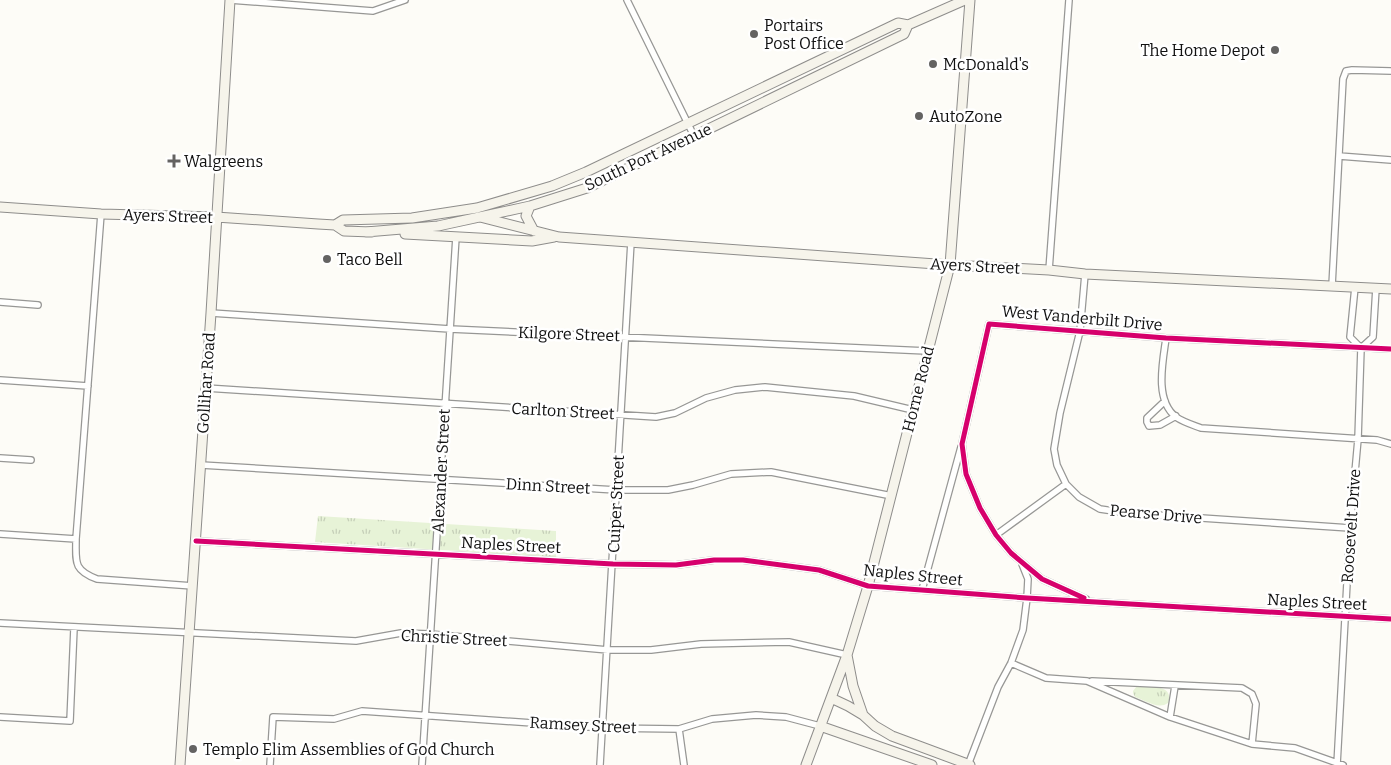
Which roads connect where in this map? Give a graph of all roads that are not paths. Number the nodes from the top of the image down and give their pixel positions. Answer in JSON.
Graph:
{"nodes":[{"id":1,"x":230,"y":0,"type":"edge"},
{"id":2,"x":405,"y":0,"type":"edge"},
{"id":3,"x":627,"y":0,"type":"edge"},
{"id":4,"x":965,"y":0,"type":"edge"},
{"id":5,"x":970,"y":0,"type":"edge"},
{"id":6,"x":1069,"y":0,"type":"edge"},
{"id":7,"x":908,"y":25,"type":"junction"},
{"id":8,"x":1391,"y":71,"type":"edge"},
{"id":9,"x":687,"y":124,"type":"junction"},
{"id":10,"x":694,"y":136,"type":"junction"},
{"id":11,"x":1340,"y":156,"type":"junction"},
{"id":12,"x":1391,"y":160,"type":"edge"},
{"id":13,"x":530,"y":206,"type":"junction"},
{"id":14,"x":0,"y":207,"type":"edge"},
{"id":15,"x":478,"y":213,"type":"junction"},
{"id":16,"x":101,"y":214,"type":"junction"},
{"id":17,"x":216,"y":218,"type":"junction"},
{"id":18,"x":335,"y":225,"type":"junction"},
{"id":19,"x":534,"y":231,"type":"junction"},
{"id":20,"x":366,"y":232,"type":"junction"},
{"id":21,"x":456,"y":237,"type":"junction"},
{"id":22,"x":559,"y":237,"type":"junction"},
{"id":23,"x":631,"y":242,"type":"junction"},
{"id":24,"x":950,"y":265,"type":"junction"},
{"id":25,"x":1049,"y":270,"type":"junction"},
{"id":26,"x":1085,"y":274,"type":"junction"},
{"id":27,"x":1332,"y":286,"type":"junction"},
{"id":28,"x":1355,"y":287,"type":"junction"},
{"id":29,"x":1376,"y":288,"type":"junction"},
{"id":30,"x":1391,"y":289,"type":"edge"},
{"id":31,"x":0,"y":302,"type":"edge"},
{"id":32,"x":38,"y":305,"type":"dead end"},
{"id":33,"x":211,"y":313,"type":"junction"},
{"id":34,"x":450,"y":329,"type":"junction"},
{"id":35,"x":1080,"y":331,"type":"junction"},
{"id":36,"x":627,"y":336,"type":"junction"},
{"id":37,"x":1166,"y":338,"type":"junction"},
{"id":38,"x":1361,"y":348,"type":"junction"},
{"id":39,"x":1391,"y":349,"type":"edge"},
{"id":40,"x":928,"y":351,"type":"junction"},
{"id":41,"x":0,"y":380,"type":"edge"},
{"id":42,"x":88,"y":386,"type":"junction"},
{"id":43,"x":206,"y":388,"type":"junction"},
{"id":44,"x":1165,"y":401,"type":"junction"},
{"id":45,"x":444,"y":405,"type":"junction"},
{"id":46,"x":913,"y":410,"type":"junction"},
{"id":47,"x":621,"y":414,"type":"junction"},
{"id":48,"x":1176,"y":416,"type":"junction"},
{"id":49,"x":1358,"y":438,"type":"junction"},
{"id":50,"x":962,"y":444,"type":"junction"},
{"id":51,"x":1391,"y":444,"type":"edge"},
{"id":52,"x":0,"y":458,"type":"edge"},
{"id":53,"x":31,"y":460,"type":"dead end"},
{"id":54,"x":201,"y":465,"type":"junction"},
{"id":55,"x":441,"y":479,"type":"junction"},
{"id":56,"x":1066,"y":484,"type":"junction"},
{"id":57,"x":616,"y":490,"type":"junction"},
{"id":58,"x":892,"y":496,"type":"junction"},
{"id":59,"x":1350,"y":528,"type":"junction"},
{"id":60,"x":0,"y":534,"type":"edge"},
{"id":61,"x":996,"y":535,"type":"junction"},
{"id":62,"x":76,"y":539,"type":"junction"},
{"id":63,"x":196,"y":541,"type":"junction"},
{"id":64,"x":436,"y":553,"type":"junction"},
{"id":65,"x":613,"y":564,"type":"junction"},
{"id":66,"x":1022,"y":564,"type":"junction"},
{"id":67,"x":193,"y":586,"type":"junction"},
{"id":68,"x":868,"y":586,"type":"junction"},
{"id":69,"x":922,"y":590,"type":"junction"},
{"id":70,"x":1027,"y":598,"type":"junction"},
{"id":71,"x":1090,"y":601,"type":"junction"},
{"id":72,"x":1346,"y":617,"type":"junction"},
{"id":73,"x":1391,"y":619,"type":"edge"},
{"id":74,"x":0,"y":623,"type":"edge"},
{"id":75,"x":74,"y":628,"type":"junction"},
{"id":76,"x":190,"y":633,"type":"junction"},
{"id":77,"x":430,"y":634,"type":"junction"},
{"id":78,"x":608,"y":650,"type":"junction"},
{"id":79,"x":847,"y":655,"type":"junction"},
{"id":80,"x":1011,"y":663,"type":"junction"},
{"id":81,"x":1086,"y":681,"type":"junction"},
{"id":82,"x":1175,"y":686,"type":"junction"},
{"id":83,"x":830,"y":698,"type":"junction"},
{"id":84,"x":863,"y":715,"type":"junction"},
{"id":85,"x":425,"y":716,"type":"junction"},
{"id":86,"x":0,"y":717,"type":"edge"},
{"id":87,"x":1170,"y":717,"type":"junction"},
{"id":88,"x":820,"y":726,"type":"junction"},
{"id":89,"x":602,"y":728,"type":"junction"},
{"id":90,"x":678,"y":729,"type":"junction"},
{"id":91,"x":1252,"y":744,"type":"junction"},
{"id":92,"x":1339,"y":764,"type":"edge"},
{"id":93,"x":180,"y":765,"type":"edge"},
{"id":94,"x":270,"y":765,"type":"edge"},
{"id":95,"x":422,"y":765,"type":"edge"},
{"id":96,"x":600,"y":765,"type":"edge"},
{"id":97,"x":684,"y":765,"type":"edge"},
{"id":98,"x":806,"y":765,"type":"edge"},
{"id":99,"x":932,"y":765,"type":"edge"},
{"id":100,"x":969,"y":765,"type":"edge"}],
"edges":[{"from":1,"to":2,"type":"street"},
{"from":1,"to":17,"type":"main road","name":"Gollihar Road"},
{"from":3,"to":9,"type":"street"},
{"from":4,"to":7,"type":"main road","name":"South Port Avenue"},
{"from":5,"to":24,"type":"main road","name":"Horne Road"},
{"from":6,"to":25,"type":"street"},
{"from":7,"to":9,"type":"main road","name":"South Port Avenue"},
{"from":7,"to":10,"type":"main road","name":"South Port Avenue"},
{"from":8,"to":11,"type":"street"},
{"from":9,"to":10,"type":"street"},
{"from":9,"to":15,"type":"main road","name":"South Port Avenue"},
{"from":10,"to":13,"type":"main road","name":"South Port Avenue"},
{"from":11,"to":12,"type":"street"},
{"from":11,"to":27,"type":"street"},
{"from":13,"to":15,"type":"main road","name":"South Port Avenue"},
{"from":13,"to":19,"type":"main road"},
{"from":14,"to":16,"type":"main road","name":"Ayers Street"},
{"from":15,"to":18,"type":"main road","name":"Ayers Street"},
{"from":15,"to":19,"type":"main road","name":"Ayers Street"},
{"from":15,"to":20,"type":"main road","name":"South Port Avenue"},
{"from":16,"to":17,"type":"main road","name":"Ayers Street"},
{"from":16,"to":42,"type":"street"},
{"from":17,"to":18,"type":"main road","name":"Ayers Street"},
{"from":17,"to":33,"type":"main road","name":"Gollihar Road"},
{"from":18,"to":20,"type":"main road","name":"Ayers Street"},
{"from":19,"to":22,"type":"main road","name":"Ayers Street"},
{"from":20,"to":21,"type":"main road","name":"Ayers Street"},
{"from":21,"to":22,"type":"main road","name":"Ayers Street"},
{"from":21,"to":34,"type":"street","name":"Alexander Street"},
{"from":22,"to":23,"type":"main road","name":"Ayers Street"},
{"from":23,"to":24,"type":"main road","name":"Ayers Street"},
{"from":23,"to":36,"type":"street","name":"Cuiper Street"},
{"from":24,"to":25,"type":"main road","name":"Ayers Street"},
{"from":24,"to":40,"type":"main road","name":"Horne Road"},
{"from":25,"to":26,"type":"main road","name":"Ayers Street"},
{"from":26,"to":27,"type":"main road","name":"Ayers Street"},
{"from":26,"to":35,"type":"street","name":"Pearse Drive"},
{"from":27,"to":28,"type":"main road","name":"Ayers Street"},
{"from":28,"to":29,"type":"main road","name":"Ayers Street"},
{"from":28,"to":38,"type":"street","name":"Roosevelt Drive"},
{"from":29,"to":30,"type":"main road","name":"Ayers Street"},
{"from":29,"to":38,"type":"street"},
{"from":31,"to":32,"type":"street"},
{"from":33,"to":34,"type":"street","name":"Kilgore Street"},
{"from":33,"to":43,"type":"main road","name":"Gollihar Road"},
{"from":34,"to":36,"type":"street","name":"Kilgore Street"},
{"from":34,"to":45,"type":"street","name":"Alexander Street"},
{"from":35,"to":37,"type":"street","name":"West Vanderbilt Drive"},
{"from":35,"to":50,"type":"street","name":"West Vanderbilt Drive"},
{"from":35,"to":56,"type":"street","name":"Pearse Drive"},
{"from":36,"to":40,"type":"street","name":"Kilgore Street"},
{"from":36,"to":47,"type":"street","name":"Cuiper Street"},
{"from":37,"to":38,"type":"street","name":"West Vanderbilt Drive"},
{"from":37,"to":44,"type":"street"},
{"from":38,"to":39,"type":"street","name":"West Vanderbilt Drive"},
{"from":38,"to":49,"type":"street","name":"Roosevelt Drive"},
{"from":40,"to":46,"type":"main road","name":"Horne Road"},
{"from":41,"to":42,"type":"street"},
{"from":42,"to":62,"type":"street"},
{"from":43,"to":45,"type":"street","name":"Carlton Street"},
{"from":43,"to":54,"type":"main road","name":"Gollihar Road"},
{"from":44,"to":48,"type":"street"},
{"from":44,"to":48,"type":"street"},
{"from":45,"to":47,"type":"street","name":"Carlton Street"},
{"from":45,"to":55,"type":"street","name":"Alexander Street"},
{"from":46,"to":47,"type":"street","name":"Carlton Street"},
{"from":46,"to":58,"type":"main road","name":"Horne Road"},
{"from":47,"to":57,"type":"street","name":"Cuiper Street"},
{"from":48,"to":49,"type":"street"},
{"from":49,"to":51,"type":"street"},
{"from":49,"to":59,"type":"street","name":"Roosevelt Drive"},
{"from":50,"to":61,"type":"street","name":"West Vanderbilt Drive"},
{"from":50,"to":69,"type":"street"},
{"from":52,"to":53,"type":"street"},
{"from":54,"to":55,"type":"street","name":"Dinn Street"},
{"from":54,"to":63,"type":"main road","name":"Gollihar Road"},
{"from":55,"to":57,"type":"street","name":"Dinn Street"},
{"from":55,"to":64,"type":"street","name":"Alexander Street"},
{"from":56,"to":59,"type":"street","name":"Pearse Drive"},
{"from":56,"to":61,"type":"street"},
{"from":57,"to":58,"type":"street","name":"Dinn Street"},
{"from":57,"to":65,"type":"street","name":"Cuiper Street"},
{"from":58,"to":68,"type":"main road","name":"Horne Road"},
{"from":59,"to":72,"type":"street","name":"Roosevelt Drive"},
{"from":60,"to":62,"type":"street"},
{"from":61,"to":66,"type":"street","name":"West Vanderbilt Drive"},
{"from":62,"to":67,"type":"street"},
{"from":63,"to":64,"type":"street","name":"Naples Street"},
{"from":63,"to":67,"type":"main road","name":"Gollihar Road"},
{"from":64,"to":65,"type":"street","name":"Naples Street"},
{"from":64,"to":77,"type":"street","name":"Alexander Street"},
{"from":65,"to":68,"type":"street","name":"Naples Street"},
{"from":65,"to":78,"type":"street","name":"Cuiper Street"},
{"from":66,"to":70,"type":"street"},
{"from":66,"to":71,"type":"street","name":"West Vanderbilt Drive"},
{"from":67,"to":76,"type":"main road","name":"Gollihar Road"},
{"from":68,"to":69,"type":"street","name":"Naples Street"},
{"from":68,"to":79,"type":"main road","name":"Horne Road"},
{"from":69,"to":70,"type":"street","name":"Naples Street"},
{"from":70,"to":71,"type":"street","name":"Naples Street"},
{"from":70,"to":80,"type":"street"},
{"from":71,"to":72,"type":"street","name":"Naples Street"},
{"from":72,"to":73,"type":"street","name":"Naples Street"},
{"from":72,"to":92,"type":"street","name":"Roosevelt Drive"},
{"from":74,"to":75,"type":"street","name":"Christie Street"},
{"from":75,"to":76,"type":"street","name":"Christie Street"},
{"from":75,"to":86,"type":"street"},
{"from":76,"to":77,"type":"street","name":"Christie Street"},
{"from":76,"to":93,"type":"main road","name":"Gollihar Road"},
{"from":77,"to":78,"type":"street","name":"Christie Street"},
{"from":77,"to":85,"type":"street","name":"Alexander Street"},
{"from":78,"to":79,"type":"street","name":"Christie Street"},
{"from":78,"to":89,"type":"street","name":"Cuiper Street"},
{"from":79,"to":83,"type":"main road","name":"Horne Road"},
{"from":79,"to":84,"type":"main road"},
{"from":80,"to":81,"type":"street"},
{"from":80,"to":100,"type":"street"},
{"from":81,"to":82,"type":"street"},
{"from":81,"to":87,"type":"street"},
{"from":82,"to":87,"type":"street"},
{"from":82,"to":91,"type":"street"},
{"from":83,"to":84,"type":"main road"},
{"from":83,"to":88,"type":"main road","name":"Horne Road"},
{"from":84,"to":100,"type":"main road"},
{"from":85,"to":89,"type":"street","name":"Ramsey Street"},
{"from":85,"to":94,"type":"street","name":"Ramsey Street"},
{"from":85,"to":95,"type":"street","name":"Alexander Street"},
{"from":87,"to":91,"type":"street"},
{"from":88,"to":90,"type":"street","name":"Ramsey Street"},
{"from":88,"to":98,"type":"main road","name":"Horne Road"},
{"from":88,"to":99,"type":"main road","name":"Ramsey Street"},
{"from":89,"to":90,"type":"street","name":"Ramsey Street"},
{"from":89,"to":96,"type":"street","name":"Cuiper Street"},
{"from":90,"to":97,"type":"street"},
{"from":91,"to":92,"type":"street"}]}
